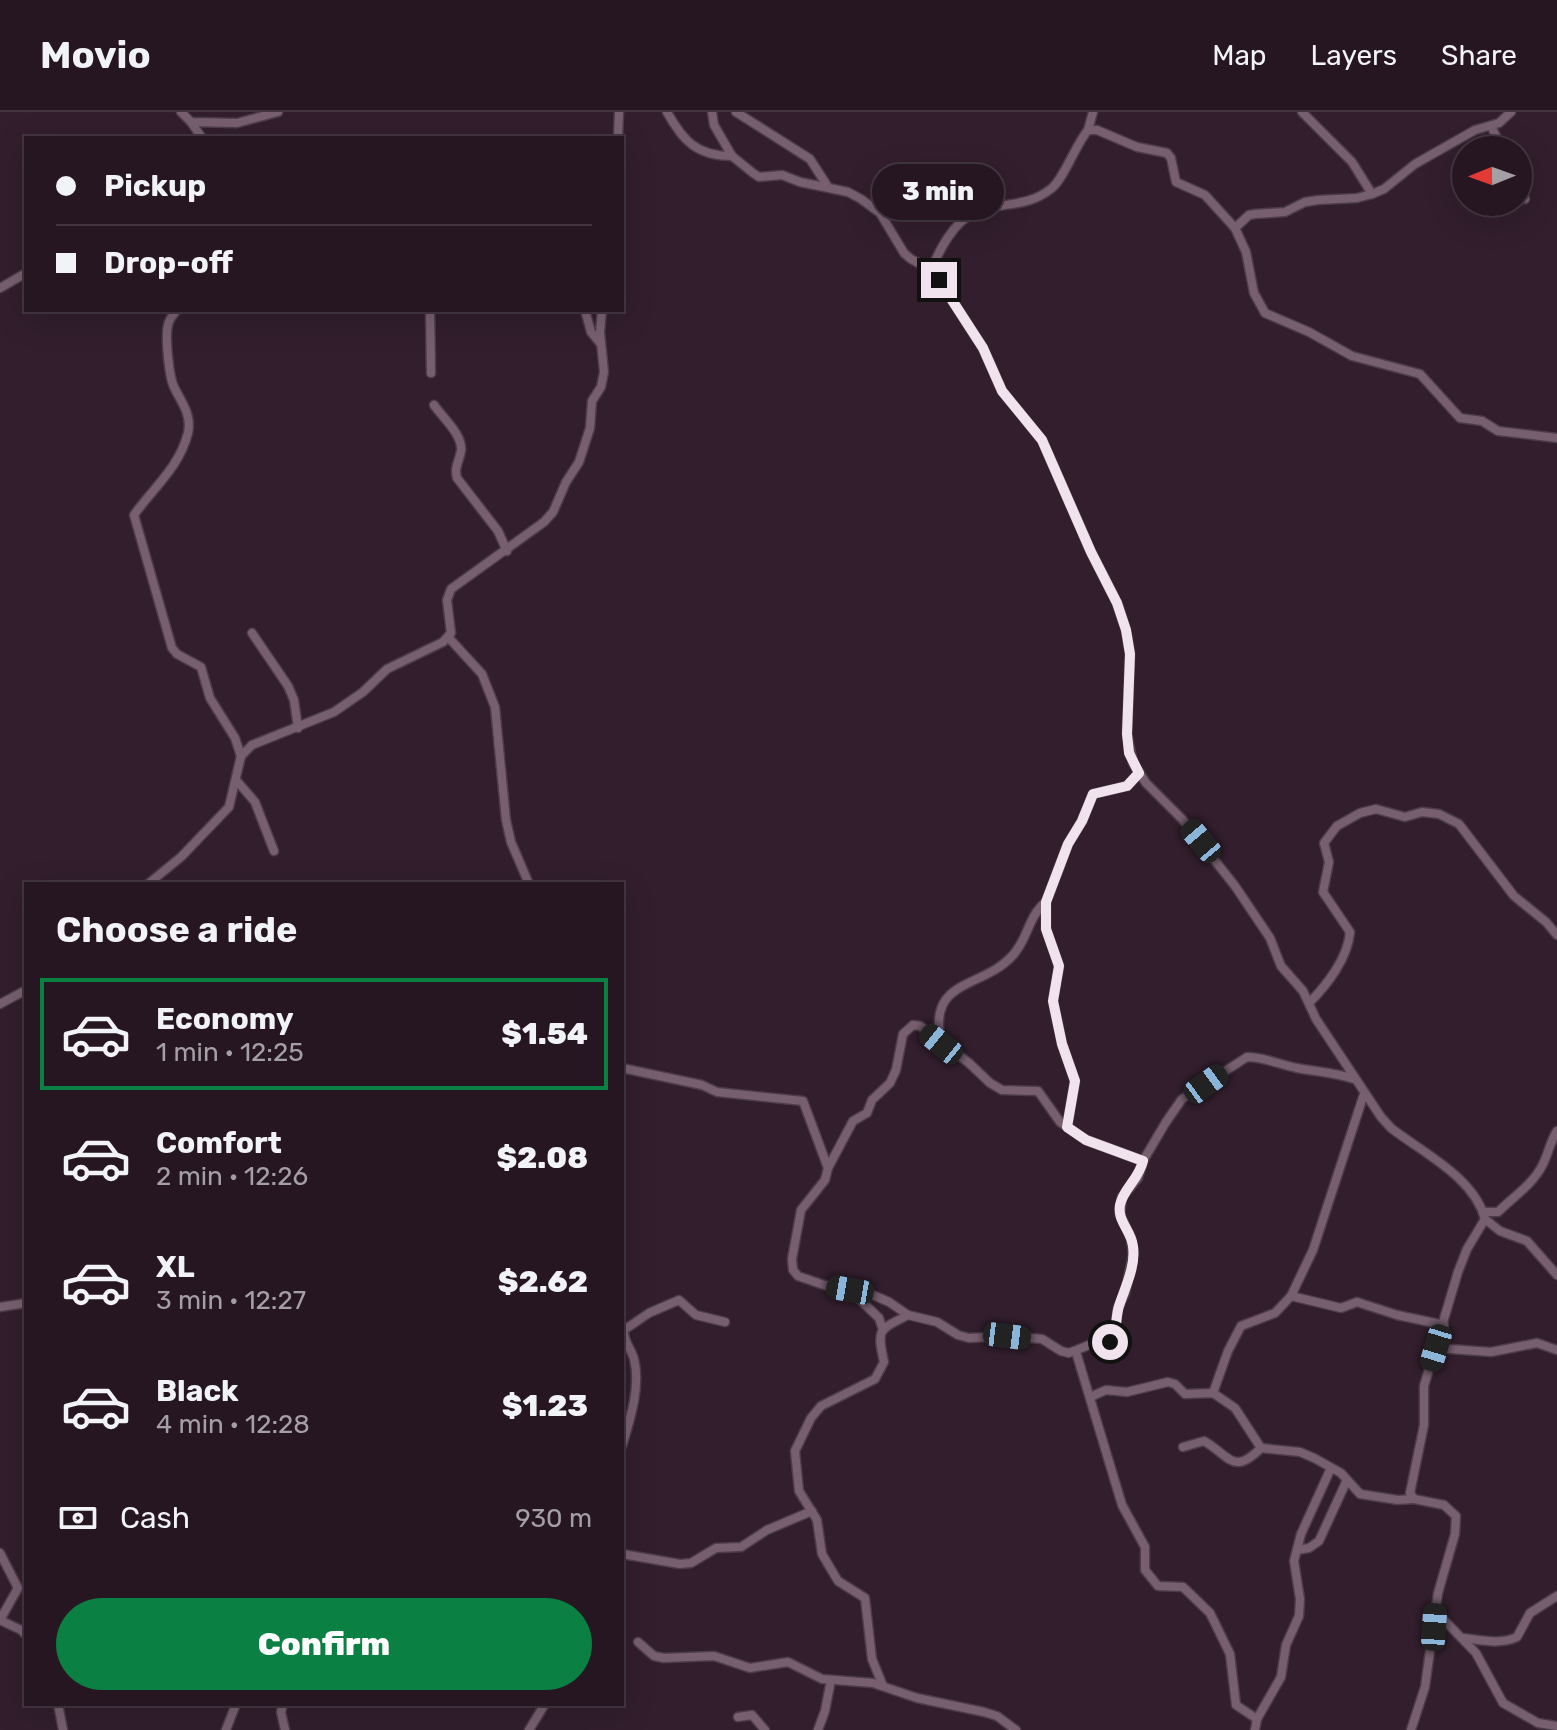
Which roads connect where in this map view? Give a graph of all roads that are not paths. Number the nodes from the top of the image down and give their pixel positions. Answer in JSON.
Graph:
{"nodes":[{"id":1,"x":181,"y":112,"type":"edge"},
{"id":2,"x":278,"y":112,"type":"edge"},
{"id":3,"x":619,"y":112,"type":"edge"},
{"id":4,"x":667,"y":112,"type":"edge"},
{"id":5,"x":704,"y":112,"type":"edge"},
{"id":6,"x":736,"y":112,"type":"edge"},
{"id":7,"x":1093,"y":112,"type":"edge"},
{"id":8,"x":1302,"y":112,"type":"edge"},
{"id":9,"x":1511,"y":112,"type":"edge"},
{"id":10,"x":712,"y":116,"type":"edge"},
{"id":11,"x":191,"y":122,"type":"junction"},
{"id":12,"x":1491,"y":126,"type":"junction"},
{"id":13,"x":1088,"y":130,"type":"junction"},
{"id":14,"x":201,"y":136,"type":"edge"},
{"id":15,"x":618,"y":136,"type":"edge"},
{"id":16,"x":1496,"y":136,"type":"edge"},
{"id":17,"x":732,"y":156,"type":"junction"},
{"id":18,"x":828,"y":188,"type":"junction"},
{"id":19,"x":1372,"y":194,"type":"junction"},
{"id":20,"x":1235,"y":228,"type":"junction"},
{"id":21,"x":931,"y":270,"type":"junction"},
{"id":22,"x":24,"y":274,"type":"edge"},
{"id":23,"x":0,"y":288,"type":"edge"},
{"id":24,"x":175,"y":312,"type":"edge"},
{"id":25,"x":430,"y":312,"type":"edge"},
{"id":26,"x":586,"y":312,"type":"edge"},
{"id":27,"x":602,"y":312,"type":"edge"},
{"id":28,"x":601,"y":343,"type":"junction"},
{"id":29,"x":431,"y":373,"type":"dead end"},
{"id":30,"x":434,"y":405,"type":"dead end"},
{"id":31,"x":1557,"y":438,"type":"edge"},
{"id":32,"x":507,"y":551,"type":"junction"},
{"id":33,"x":252,"y":633,"type":"dead end"},
{"id":34,"x":449,"y":638,"type":"junction"},
{"id":35,"x":298,"y":728,"type":"junction"},
{"id":36,"x":241,"y":756,"type":"junction"},
{"id":37,"x":1139,"y":773,"type":"junction"},
{"id":38,"x":236,"y":780,"type":"junction"},
{"id":39,"x":274,"y":851,"type":"dead end"},
{"id":40,"x":150,"y":882,"type":"edge"},
{"id":41,"x":528,"y":882,"type":"edge"},
{"id":42,"x":1046,"y":902,"type":"junction"},
{"id":43,"x":1557,"y":935,"type":"edge"},
{"id":44,"x":24,"y":991,"type":"edge"},
{"id":45,"x":1309,"y":1003,"type":"junction"},
{"id":46,"x":0,"y":1004,"type":"edge"},
{"id":47,"x":941,"y":1044,"type":"junction"},
{"id":48,"x":624,"y":1068,"type":"edge"},
{"id":49,"x":1355,"y":1079,"type":"junction"},
{"id":50,"x":1364,"y":1094,"type":"junction"},
{"id":51,"x":1067,"y":1127,"type":"junction"},
{"id":52,"x":1557,"y":1131,"type":"edge"},
{"id":53,"x":1143,"y":1161,"type":"junction"},
{"id":54,"x":828,"y":1168,"type":"junction"},
{"id":55,"x":1484,"y":1216,"type":"junction"},
{"id":56,"x":1557,"y":1275,"type":"edge"},
{"id":57,"x":850,"y":1290,"type":"junction"},
{"id":58,"x":1291,"y":1296,"type":"junction"},
{"id":59,"x":24,"y":1303,"type":"edge"},
{"id":60,"x":0,"y":1307,"type":"edge"},
{"id":61,"x":908,"y":1315,"type":"junction"},
{"id":62,"x":725,"y":1322,"type":"dead end"},
{"id":63,"x":1444,"y":1325,"type":"junction"},
{"id":64,"x":624,"y":1330,"type":"edge"},
{"id":65,"x":883,"y":1330,"type":"junction"},
{"id":66,"x":624,"y":1339,"type":"edge"},
{"id":67,"x":1436,"y":1348,"type":"junction"},
{"id":68,"x":1557,"y":1350,"type":"edge"},
{"id":69,"x":1076,"y":1352,"type":"junction"},
{"id":70,"x":1213,"y":1393,"type":"junction"},
{"id":71,"x":1090,"y":1397,"type":"junction"},
{"id":72,"x":624,"y":1439,"type":"edge"},
{"id":73,"x":1183,"y":1447,"type":"dead end"},
{"id":74,"x":1261,"y":1448,"type":"junction"},
{"id":75,"x":1331,"y":1468,"type":"junction"},
{"id":76,"x":1347,"y":1480,"type":"junction"},
{"id":77,"x":1414,"y":1499,"type":"junction"},
{"id":78,"x":812,"y":1511,"type":"junction"},
{"id":79,"x":1297,"y":1550,"type":"junction"},
{"id":80,"x":0,"y":1553,"type":"edge"},
{"id":81,"x":624,"y":1554,"type":"edge"},
{"id":82,"x":1557,"y":1596,"type":"edge"},
{"id":83,"x":1435,"y":1607,"type":"junction"},
{"id":84,"x":0,"y":1620,"type":"edge"},
{"id":85,"x":24,"y":1633,"type":"edge"},
{"id":86,"x":1462,"y":1638,"type":"junction"},
{"id":87,"x":638,"y":1642,"type":"dead end"},
{"id":88,"x":831,"y":1680,"type":"junction"},
{"id":89,"x":883,"y":1686,"type":"junction"},
{"id":90,"x":58,"y":1706,"type":"edge"},
{"id":91,"x":235,"y":1706,"type":"edge"},
{"id":92,"x":282,"y":1706,"type":"edge"},
{"id":93,"x":544,"y":1706,"type":"edge"},
{"id":94,"x":738,"y":1717,"type":"dead end"},
{"id":95,"x":1257,"y":1719,"type":"junction"},
{"id":96,"x":1557,"y":1726,"type":"edge"},
{"id":97,"x":63,"y":1730,"type":"edge"},
{"id":98,"x":226,"y":1730,"type":"edge"},
{"id":99,"x":285,"y":1730,"type":"edge"},
{"id":100,"x":529,"y":1730,"type":"edge"},
{"id":101,"x":765,"y":1730,"type":"edge"},
{"id":102,"x":818,"y":1730,"type":"edge"},
{"id":103,"x":1016,"y":1730,"type":"edge"},
{"id":104,"x":1255,"y":1730,"type":"edge"},
{"id":105,"x":1411,"y":1730,"type":"edge"}],
"edges":[{"from":1,"to":11,"type":"street"},
{"from":2,"to":11,"type":"street"},
{"from":3,"to":15,"type":"street"},
{"from":4,"to":17,"type":"street"},
{"from":5,"to":10,"type":"street"},
{"from":6,"to":18,"type":"street"},
{"from":7,"to":13,"type":"street"},
{"from":8,"to":19,"type":"street"},
{"from":9,"to":12,"type":"street"},
{"from":10,"to":17,"type":"street"},
{"from":11,"to":14,"type":"street"},
{"from":12,"to":16,"type":"street"},
{"from":12,"to":19,"type":"street"},
{"from":13,"to":20,"type":"street"},
{"from":13,"to":21,"type":"street"},
{"from":17,"to":18,"type":"street"},
{"from":18,"to":21,"type":"street"},
{"from":19,"to":20,"type":"street"},
{"from":20,"to":31,"type":"street"},
{"from":21,"to":37,"type":"street"},
{"from":22,"to":23,"type":"street"},
{"from":24,"to":36,"type":"street"},
{"from":25,"to":29,"type":"street"},
{"from":26,"to":28,"type":"street"},
{"from":27,"to":28,"type":"street"},
{"from":28,"to":32,"type":"street"},
{"from":30,"to":32,"type":"street"},
{"from":32,"to":34,"type":"street"},
{"from":33,"to":35,"type":"street"},
{"from":34,"to":35,"type":"street"},
{"from":34,"to":41,"type":"street"},
{"from":35,"to":36,"type":"street"},
{"from":36,"to":38,"type":"street"},
{"from":37,"to":42,"type":"street"},
{"from":37,"to":45,"type":"street"},
{"from":38,"to":39,"type":"street"},
{"from":38,"to":40,"type":"street"},
{"from":42,"to":47,"type":"street"},
{"from":42,"to":51,"type":"street"},
{"from":43,"to":45,"type":"street"},
{"from":44,"to":46,"type":"street"},
{"from":45,"to":49,"type":"street"},
{"from":47,"to":51,"type":"street"},
{"from":47,"to":54,"type":"street"},
{"from":48,"to":54,"type":"street"},
{"from":49,"to":50,"type":"street"},
{"from":49,"to":53,"type":"street"},
{"from":50,"to":55,"type":"street"},
{"from":50,"to":58,"type":"street"},
{"from":51,"to":53,"type":"street"},
{"from":52,"to":55,"type":"street"},
{"from":53,"to":69,"type":"street"},
{"from":54,"to":57,"type":"street"},
{"from":55,"to":56,"type":"street"},
{"from":55,"to":63,"type":"street"},
{"from":57,"to":61,"type":"street"},
{"from":57,"to":65,"type":"street"},
{"from":58,"to":63,"type":"street"},
{"from":58,"to":70,"type":"street"},
{"from":59,"to":60,"type":"street"},
{"from":61,"to":65,"type":"street"},
{"from":61,"to":69,"type":"street"},
{"from":62,"to":64,"type":"street"},
{"from":63,"to":67,"type":"street"},
{"from":65,"to":78,"type":"street"},
{"from":66,"to":72,"type":"street"},
{"from":67,"to":68,"type":"street"},
{"from":67,"to":77,"type":"street"},
{"from":69,"to":71,"type":"street"},
{"from":70,"to":71,"type":"street"},
{"from":70,"to":74,"type":"street"},
{"from":71,"to":95,"type":"street"},
{"from":73,"to":74,"type":"street"},
{"from":74,"to":75,"type":"street"},
{"from":75,"to":76,"type":"street"},
{"from":75,"to":79,"type":"street"},
{"from":76,"to":77,"type":"street"},
{"from":76,"to":79,"type":"street"},
{"from":77,"to":83,"type":"street"},
{"from":78,"to":81,"type":"street"},
{"from":78,"to":89,"type":"street"},
{"from":79,"to":95,"type":"street"},
{"from":80,"to":84,"type":"street"},
{"from":82,"to":86,"type":"street"},
{"from":83,"to":86,"type":"street"},
{"from":83,"to":105,"type":"street"},
{"from":84,"to":85,"type":"street"},
{"from":86,"to":96,"type":"street"},
{"from":87,"to":88,"type":"street"},
{"from":88,"to":89,"type":"street"},
{"from":88,"to":102,"type":"street"},
{"from":89,"to":103,"type":"street"},
{"from":90,"to":97,"type":"street"},
{"from":91,"to":98,"type":"street"},
{"from":92,"to":99,"type":"street"},
{"from":93,"to":100,"type":"street"},
{"from":94,"to":101,"type":"street"},
{"from":95,"to":104,"type":"street"}]}
